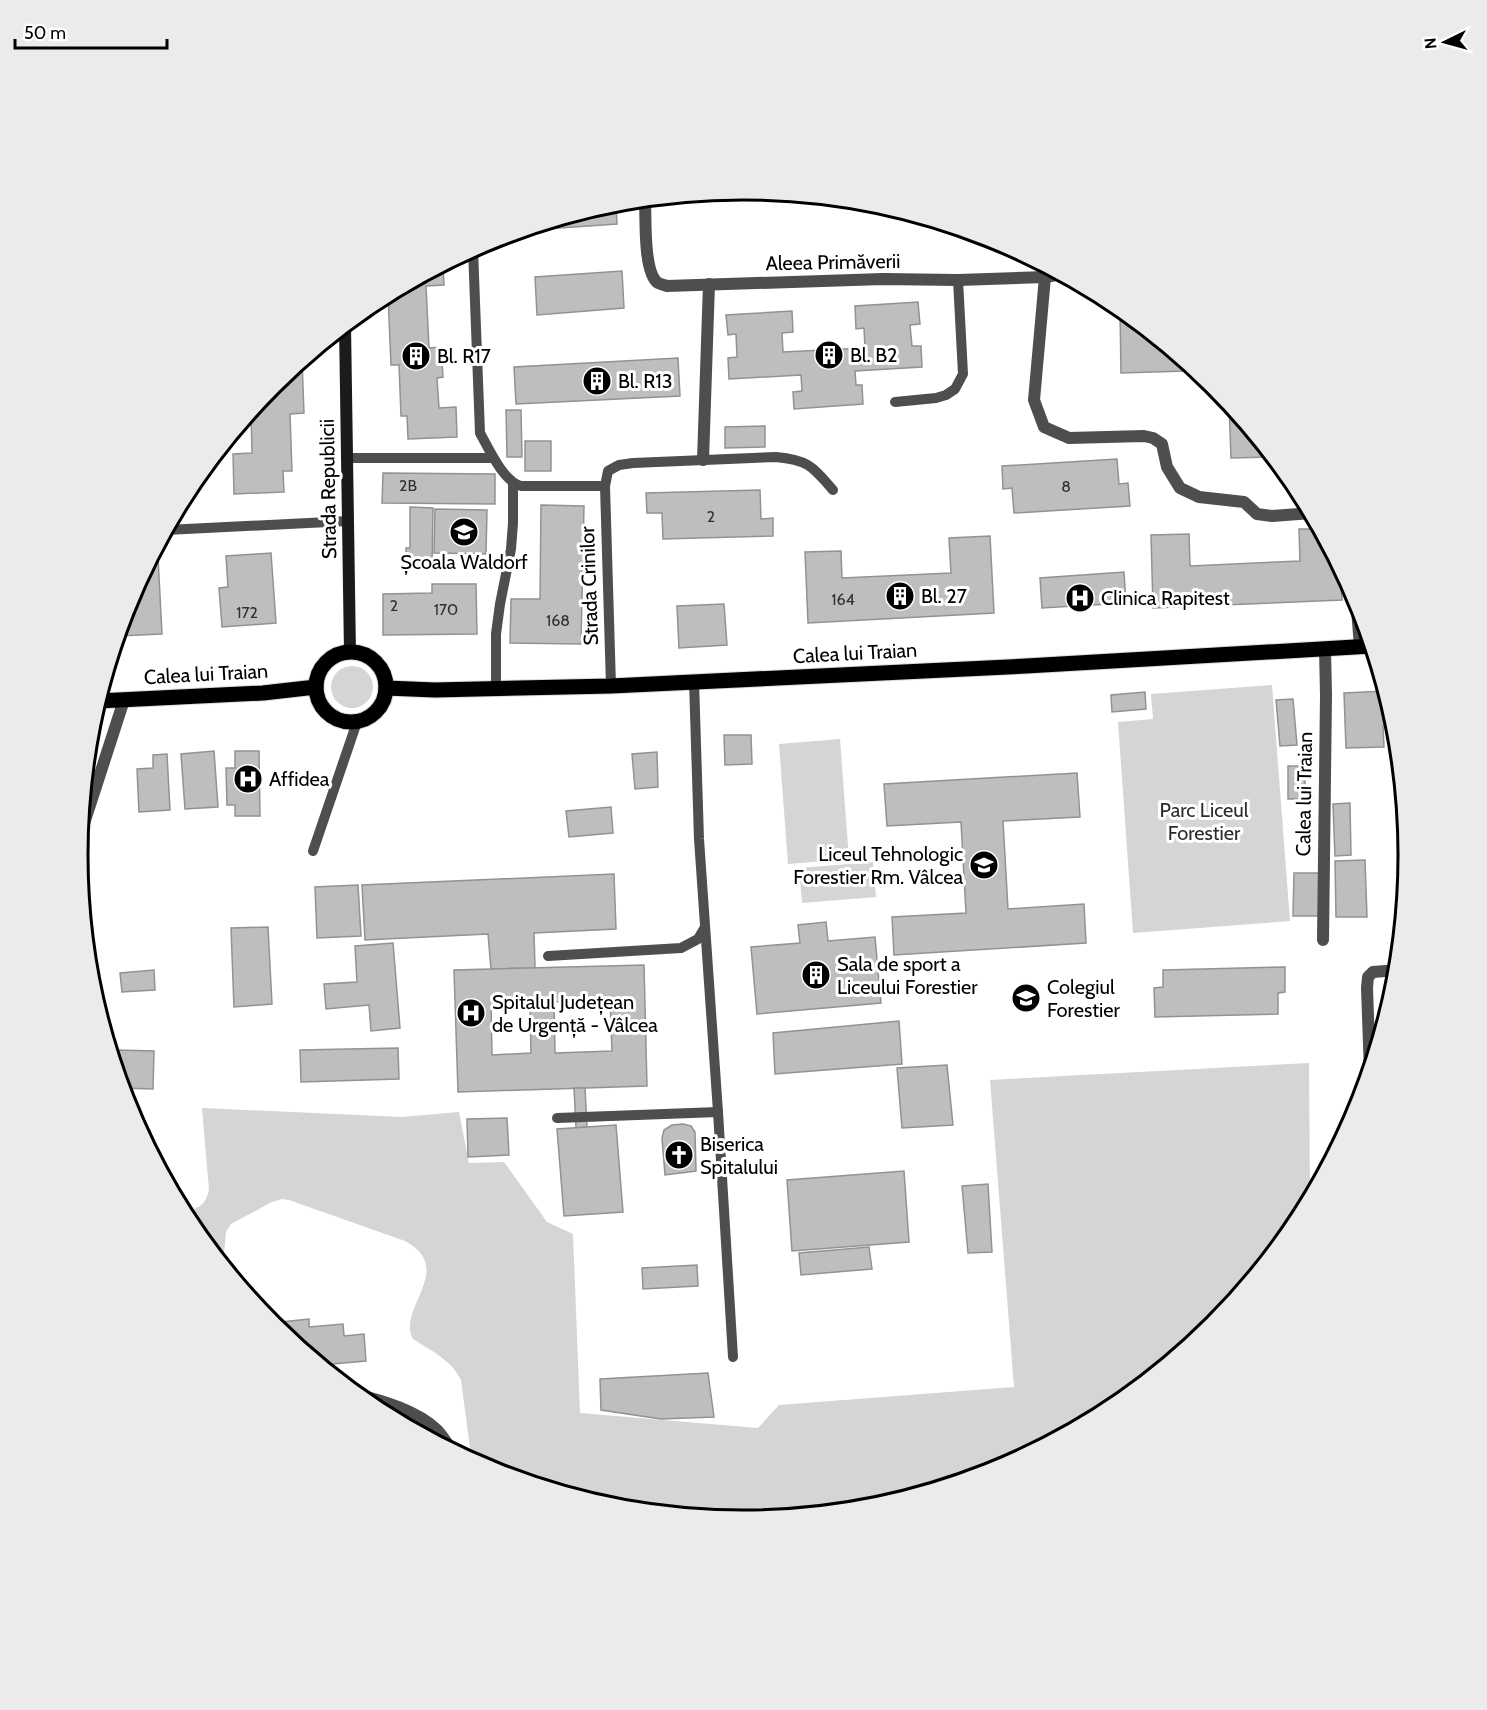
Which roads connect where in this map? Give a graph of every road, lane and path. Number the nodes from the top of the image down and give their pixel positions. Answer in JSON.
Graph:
{"nodes":[{"id":1,"x":645,"y":208,"type":"edge"},
{"id":2,"x":473,"y":259,"type":"edge"},
{"id":3,"x":1049,"y":276,"type":"edge"},
{"id":4,"x":1045,"y":277,"type":"junction"},
{"id":5,"x":958,"y":280,"type":"junction"},
{"id":6,"x":709,"y":284,"type":"junction"},
{"id":7,"x":345,"y":335,"type":"edge"},
{"id":8,"x":895,"y":402,"type":"dead end"},
{"id":9,"x":348,"y":458,"type":"junction"},
{"id":10,"x":493,"y":458,"type":"junction"},
{"id":11,"x":703,"y":460,"type":"junction"},
{"id":12,"x":513,"y":484,"type":"junction"},
{"id":13,"x":605,"y":486,"type":"junction"},
{"id":14,"x":833,"y":490,"type":"dead end"},
{"id":15,"x":1302,"y":514,"type":"edge"},
{"id":16,"x":348,"y":521,"type":"junction"},
{"id":17,"x":175,"y":530,"type":"edge"},
{"id":18,"x":1365,"y":647,"type":"edge"},
{"id":19,"x":1325,"y":649,"type":"junction"},
{"id":20,"x":350,"y":652,"type":"junction"},
{"id":21,"x":694,"y":681,"type":"junction"},
{"id":22,"x":611,"y":686,"type":"junction"},
{"id":23,"x":316,"y":687,"type":"junction"},
{"id":24,"x":386,"y":688,"type":"junction"},
{"id":25,"x":495,"y":688,"type":"junction"},
{"id":26,"x":124,"y":700,"type":"junction"},
{"id":27,"x":107,"y":701,"type":"edge"},
{"id":28,"x":357,"y":722,"type":"junction"},
{"id":29,"x":91,"y":802,"type":"edge"},
{"id":30,"x":313,"y":851,"type":"dead end"},
{"id":31,"x":705,"y":927,"type":"junction"},
{"id":32,"x":1323,"y":940,"type":"dead end"},
{"id":33,"x":548,"y":956,"type":"dead end"},
{"id":34,"x":1388,"y":971,"type":"edge"},
{"id":35,"x":1369,"y":1048,"type":"edge"},
{"id":36,"x":718,"y":1112,"type":"junction"},
{"id":37,"x":557,"y":1118,"type":"dead end"},
{"id":38,"x":733,"y":1357,"type":"dead end"},
{"id":39,"x":386,"y":1403,"type":"edge"},
{"id":40,"x":441,"y":1435,"type":"edge"}],
"edges":[{"from":1,"to":6,"type":"street","name":"Aleea Primăverii"},
{"from":2,"to":10,"type":"lane"},
{"from":3,"to":4,"type":"street","name":"Aleea Primăverii"},
{"from":4,"to":5,"type":"street","name":"Aleea Primăverii"},
{"from":4,"to":15,"type":"street"},
{"from":5,"to":6,"type":"street","name":"Aleea Primăverii"},
{"from":5,"to":8,"type":"lane"},
{"from":6,"to":11,"type":"street"},
{"from":7,"to":9,"type":"main road","name":"Strada Republicii"},
{"from":9,"to":10,"type":"lane"},
{"from":9,"to":16,"type":"main road","name":"Strada Republicii"},
{"from":10,"to":12,"type":"lane"},
{"from":11,"to":13,"type":"lane"},
{"from":11,"to":14,"type":"lane"},
{"from":12,"to":13,"type":"lane"},
{"from":12,"to":25,"type":"lane"},
{"from":13,"to":22,"type":"lane","name":"Strada Crinilor"},
{"from":16,"to":17,"type":"lane"},
{"from":16,"to":20,"type":"main road","name":"Strada Republicii"},
{"from":18,"to":19,"type":"main road","name":"Calea lui Traian"},
{"from":19,"to":21,"type":"main road","name":"Calea lui Traian"},
{"from":19,"to":32,"type":"street","name":"Calea lui Traian"},
{"from":20,"to":23,"type":"main road"},
{"from":20,"to":24,"type":"main road"},
{"from":21,"to":22,"type":"main road","name":"Calea lui Traian"},
{"from":21,"to":31,"type":"lane"},
{"from":22,"to":25,"type":"main road","name":"Calea lui Traian"},
{"from":23,"to":26,"type":"main road","name":"Calea lui Traian"},
{"from":23,"to":28,"type":"main road"},
{"from":24,"to":25,"type":"main road","name":"Calea lui Traian"},
{"from":24,"to":28,"type":"main road"},
{"from":26,"to":27,"type":"main road","name":"Calea lui Traian"},
{"from":26,"to":29,"type":"street"},
{"from":28,"to":30,"type":"lane"},
{"from":31,"to":33,"type":"lane"},
{"from":31,"to":36,"type":"lane"},
{"from":34,"to":35,"type":"street"},
{"from":36,"to":37,"type":"lane"},
{"from":36,"to":38,"type":"lane"},
{"from":39,"to":40,"type":"street"}]}
